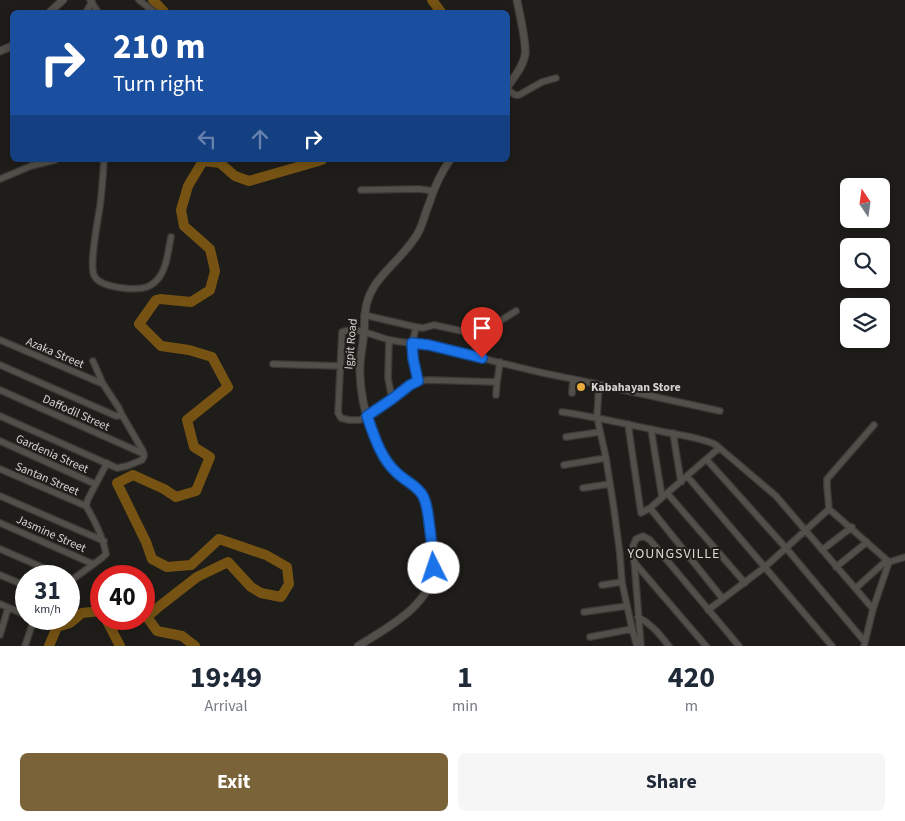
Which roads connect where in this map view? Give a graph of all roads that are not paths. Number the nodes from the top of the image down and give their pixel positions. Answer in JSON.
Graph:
{"nodes":[{"id":1,"x":63,"y":0,"type":"edge"},
{"id":2,"x":139,"y":0,"type":"edge"},
{"id":3,"x":517,"y":0,"type":"edge"},
{"id":4,"x":52,"y":10,"type":"edge"},
{"id":5,"x":152,"y":10,"type":"edge"},
{"id":6,"x":556,"y":78,"type":"dead end"},
{"id":7,"x":510,"y":83,"type":"edge"},
{"id":8,"x":510,"y":92,"type":"edge"},
{"id":9,"x":47,"y":162,"type":"edge"},
{"id":10,"x":104,"y":162,"type":"edge"},
{"id":11,"x":449,"y":162,"type":"edge"},
{"id":12,"x":0,"y":179,"type":"edge"},
{"id":13,"x":361,"y":190,"type":"dead end"},
{"id":14,"x":434,"y":191,"type":"junction"},
{"id":15,"x":171,"y":237,"type":"dead end"},
{"id":16,"x":516,"y":311,"type":"dead end"},
{"id":17,"x":364,"y":315,"type":"junction"},
{"id":18,"x":416,"y":327,"type":"junction"},
{"id":19,"x":365,"y":332,"type":"junction"},
{"id":20,"x":389,"y":340,"type":"junction"},
{"id":21,"x":1,"y":342,"type":"edge"},
{"id":22,"x":412,"y":343,"type":"junction"},
{"id":23,"x":93,"y":361,"type":"dead end"},
{"id":24,"x":500,"y":362,"type":"junction"},
{"id":25,"x":273,"y":364,"type":"dead end"},
{"id":26,"x":0,"y":365,"type":"edge"},
{"id":27,"x":340,"y":366,"type":"junction"},
{"id":28,"x":573,"y":379,"type":"junction"},
{"id":29,"x":418,"y":381,"type":"junction"},
{"id":30,"x":497,"y":382,"type":"junction"},
{"id":31,"x":103,"y":384,"type":"junction"},
{"id":32,"x":599,"y":385,"type":"junction"},
{"id":33,"x":0,"y":390,"type":"edge"},
{"id":34,"x":572,"y":393,"type":"dead end"},
{"id":35,"x":496,"y":395,"type":"dead end"},
{"id":36,"x":392,"y":399,"type":"junction"},
{"id":37,"x":720,"y":411,"type":"dead end"},
{"id":38,"x":562,"y":412,"type":"dead end"},
{"id":39,"x":122,"y":415,"type":"junction"},
{"id":40,"x":0,"y":416,"type":"edge"},
{"id":41,"x":367,"y":416,"type":"junction"},
{"id":42,"x":597,"y":417,"type":"junction"},
{"id":43,"x":628,"y":424,"type":"junction"},
{"id":44,"x":874,"y":425,"type":"dead end"},
{"id":45,"x":651,"y":429,"type":"junction"},
{"id":46,"x":600,"y":432,"type":"junction"},
{"id":47,"x":673,"y":434,"type":"junction"},
{"id":48,"x":566,"y":437,"type":"dead end"},
{"id":49,"x":0,"y":441,"type":"edge"},
{"id":50,"x":719,"y":448,"type":"junction"},
{"id":51,"x":144,"y":454,"type":"junction"},
{"id":52,"x":606,"y":458,"type":"junction"},
{"id":53,"x":707,"y":460,"type":"junction"},
{"id":54,"x":107,"y":464,"type":"junction"},
{"id":55,"x":564,"y":465,"type":"dead end"},
{"id":56,"x":0,"y":469,"type":"edge"},
{"id":57,"x":687,"y":476,"type":"junction"},
{"id":58,"x":681,"y":482,"type":"junction"},
{"id":59,"x":95,"y":484,"type":"junction"},
{"id":60,"x":610,"y":484,"type":"junction"},
{"id":61,"x":583,"y":488,"type":"dead end"},
{"id":62,"x":665,"y":495,"type":"junction"},
{"id":63,"x":0,"y":496,"type":"edge"},
{"id":64,"x":86,"y":506,"type":"junction"},
{"id":65,"x":650,"y":508,"type":"junction"},
{"id":66,"x":829,"y":509,"type":"junction"},
{"id":67,"x":0,"y":523,"type":"edge"},
{"id":68,"x":852,"y":528,"type":"junction"},
{"id":69,"x":805,"y":530,"type":"junction"},
{"id":70,"x":104,"y":541,"type":"junction"},
{"id":71,"x":868,"y":542,"type":"junction"},
{"id":72,"x":786,"y":548,"type":"junction"},
{"id":73,"x":0,"y":549,"type":"edge"},
{"id":74,"x":822,"y":550,"type":"junction"},
{"id":75,"x":905,"y":557,"type":"edge"},
{"id":76,"x":634,"y":561,"type":"junction"},
{"id":77,"x":888,"y":561,"type":"junction"},
{"id":78,"x":93,"y":564,"type":"junction"},
{"id":79,"x":37,"y":565,"type":"edge"},
{"id":80,"x":765,"y":567,"type":"junction"},
{"id":81,"x":836,"y":567,"type":"junction"},
{"id":82,"x":80,"y":574,"type":"edge"},
{"id":83,"x":0,"y":575,"type":"edge"},
{"id":84,"x":15,"y":581,"type":"edge"},
{"id":85,"x":622,"y":582,"type":"junction"},
{"id":86,"x":745,"y":583,"type":"junction"},
{"id":87,"x":602,"y":586,"type":"dead end"},
{"id":88,"x":856,"y":588,"type":"junction"},
{"id":89,"x":723,"y":599,"type":"junction"},
{"id":90,"x":0,"y":604,"type":"edge"},
{"id":91,"x":627,"y":606,"type":"junction"},
{"id":92,"x":8,"y":608,"type":"junction"},
{"id":93,"x":873,"y":608,"type":"junction"},
{"id":94,"x":708,"y":610,"type":"junction"},
{"id":95,"x":15,"y":611,"type":"edge"},
{"id":96,"x":584,"y":612,"type":"dead end"},
{"id":97,"x":638,"y":617,"type":"junction"},
{"id":98,"x":632,"y":629,"type":"junction"},
{"id":99,"x":30,"y":630,"type":"edge"},
{"id":100,"x":0,"y":636,"type":"edge"},
{"id":101,"x":590,"y":637,"type":"dead end"},
{"id":102,"x":865,"y":644,"type":"edge"},
{"id":103,"x":25,"y":646,"type":"edge"},
{"id":104,"x":358,"y":646,"type":"edge"},
{"id":105,"x":639,"y":646,"type":"edge"},
{"id":106,"x":669,"y":646,"type":"edge"},
{"id":107,"x":706,"y":646,"type":"edge"},
{"id":108,"x":739,"y":646,"type":"edge"},
{"id":109,"x":832,"y":646,"type":"edge"}],
"edges":[{"from":1,"to":4,"type":"street"},
{"from":2,"to":5,"type":"street"},
{"from":3,"to":7,"type":"street"},
{"from":6,"to":8,"type":"street"},
{"from":9,"to":12,"type":"street"},
{"from":10,"to":15,"type":"street"},
{"from":11,"to":14,"type":"street","name":"Igpit Road"},
{"from":13,"to":14,"type":"street"},
{"from":14,"to":17,"type":"street","name":"Igpit Road"},
{"from":16,"to":18,"type":"street"},
{"from":17,"to":18,"type":"street"},
{"from":17,"to":19,"type":"street","name":"Igpit Road"},
{"from":18,"to":22,"type":"street"},
{"from":19,"to":20,"type":"street"},
{"from":19,"to":27,"type":"street"},
{"from":19,"to":41,"type":"street","name":"Igpit Road"},
{"from":20,"to":22,"type":"street"},
{"from":20,"to":36,"type":"street"},
{"from":21,"to":31,"type":"street","name":"Azaka Street"},
{"from":22,"to":24,"type":"street"},
{"from":22,"to":29,"type":"street"},
{"from":23,"to":31,"type":"street"},
{"from":24,"to":28,"type":"street"},
{"from":24,"to":30,"type":"street"},
{"from":25,"to":27,"type":"street"},
{"from":26,"to":39,"type":"street"},
{"from":27,"to":41,"type":"street"},
{"from":28,"to":32,"type":"street"},
{"from":28,"to":34,"type":"street"},
{"from":29,"to":30,"type":"street"},
{"from":29,"to":36,"type":"street"},
{"from":30,"to":35,"type":"street"},
{"from":31,"to":39,"type":"street"},
{"from":32,"to":37,"type":"street"},
{"from":32,"to":42,"type":"street"},
{"from":33,"to":51,"type":"street","name":"Daffodil Street"},
{"from":36,"to":41,"type":"street"},
{"from":38,"to":42,"type":"street"},
{"from":39,"to":51,"type":"street"},
{"from":40,"to":54,"type":"street"},
{"from":41,"to":104,"type":"street","name":"Igpit Road"},
{"from":42,"to":43,"type":"street"},
{"from":42,"to":46,"type":"street"},
{"from":43,"to":45,"type":"street"},
{"from":43,"to":65,"type":"street"},
{"from":44,"to":66,"type":"street"},
{"from":45,"to":47,"type":"street"},
{"from":45,"to":62,"type":"street"},
{"from":46,"to":48,"type":"street"},
{"from":46,"to":52,"type":"street"},
{"from":47,"to":50,"type":"street"},
{"from":47,"to":58,"type":"street"},
{"from":49,"to":59,"type":"street","name":"Gardenia Street"},
{"from":50,"to":53,"type":"street"},
{"from":50,"to":69,"type":"street"},
{"from":51,"to":54,"type":"street"},
{"from":52,"to":55,"type":"street"},
{"from":52,"to":60,"type":"street"},
{"from":53,"to":57,"type":"street"},
{"from":53,"to":72,"type":"street"},
{"from":54,"to":59,"type":"street"},
{"from":56,"to":64,"type":"street","name":"Santan Street"},
{"from":57,"to":58,"type":"street"},
{"from":57,"to":80,"type":"street"},
{"from":58,"to":62,"type":"street"},
{"from":59,"to":64,"type":"street"},
{"from":60,"to":61,"type":"street"},
{"from":60,"to":85,"type":"street"},
{"from":62,"to":65,"type":"street"},
{"from":62,"to":86,"type":"street"},
{"from":63,"to":70,"type":"street"},
{"from":64,"to":70,"type":"street"},
{"from":65,"to":89,"type":"street"},
{"from":66,"to":68,"type":"street"},
{"from":66,"to":69,"type":"street"},
{"from":67,"to":78,"type":"street","name":"Jasmine Street"},
{"from":68,"to":71,"type":"street"},
{"from":68,"to":74,"type":"street"},
{"from":69,"to":72,"type":"street"},
{"from":69,"to":74,"type":"street"},
{"from":70,"to":78,"type":"street"},
{"from":71,"to":77,"type":"street"},
{"from":71,"to":81,"type":"street"},
{"from":72,"to":80,"type":"street"},
{"from":72,"to":102,"type":"street"},
{"from":73,"to":79,"type":"street"},
{"from":74,"to":81,"type":"street"},
{"from":75,"to":77,"type":"street"},
{"from":76,"to":94,"type":"street"},
{"from":76,"to":97,"type":"street"},
{"from":76,"to":107,"type":"street"},
{"from":77,"to":88,"type":"street"},
{"from":77,"to":93,"type":"street"},
{"from":78,"to":82,"type":"street"},
{"from":80,"to":86,"type":"street"},
{"from":80,"to":109,"type":"street"},
{"from":81,"to":88,"type":"street"},
{"from":83,"to":84,"type":"street"},
{"from":85,"to":87,"type":"street"},
{"from":85,"to":91,"type":"street"},
{"from":86,"to":89,"type":"street"},
{"from":88,"to":93,"type":"street"},
{"from":89,"to":94,"type":"street"},
{"from":90,"to":92,"type":"street"},
{"from":91,"to":96,"type":"street"},
{"from":91,"to":98,"type":"street"},
{"from":92,"to":95,"type":"street"},
{"from":92,"to":100,"type":"street"},
{"from":93,"to":102,"type":"street"},
{"from":94,"to":108,"type":"street"},
{"from":97,"to":105,"type":"street"},
{"from":97,"to":106,"type":"street"},
{"from":98,"to":101,"type":"street"},
{"from":98,"to":105,"type":"street"},
{"from":99,"to":103,"type":"street"}]}
